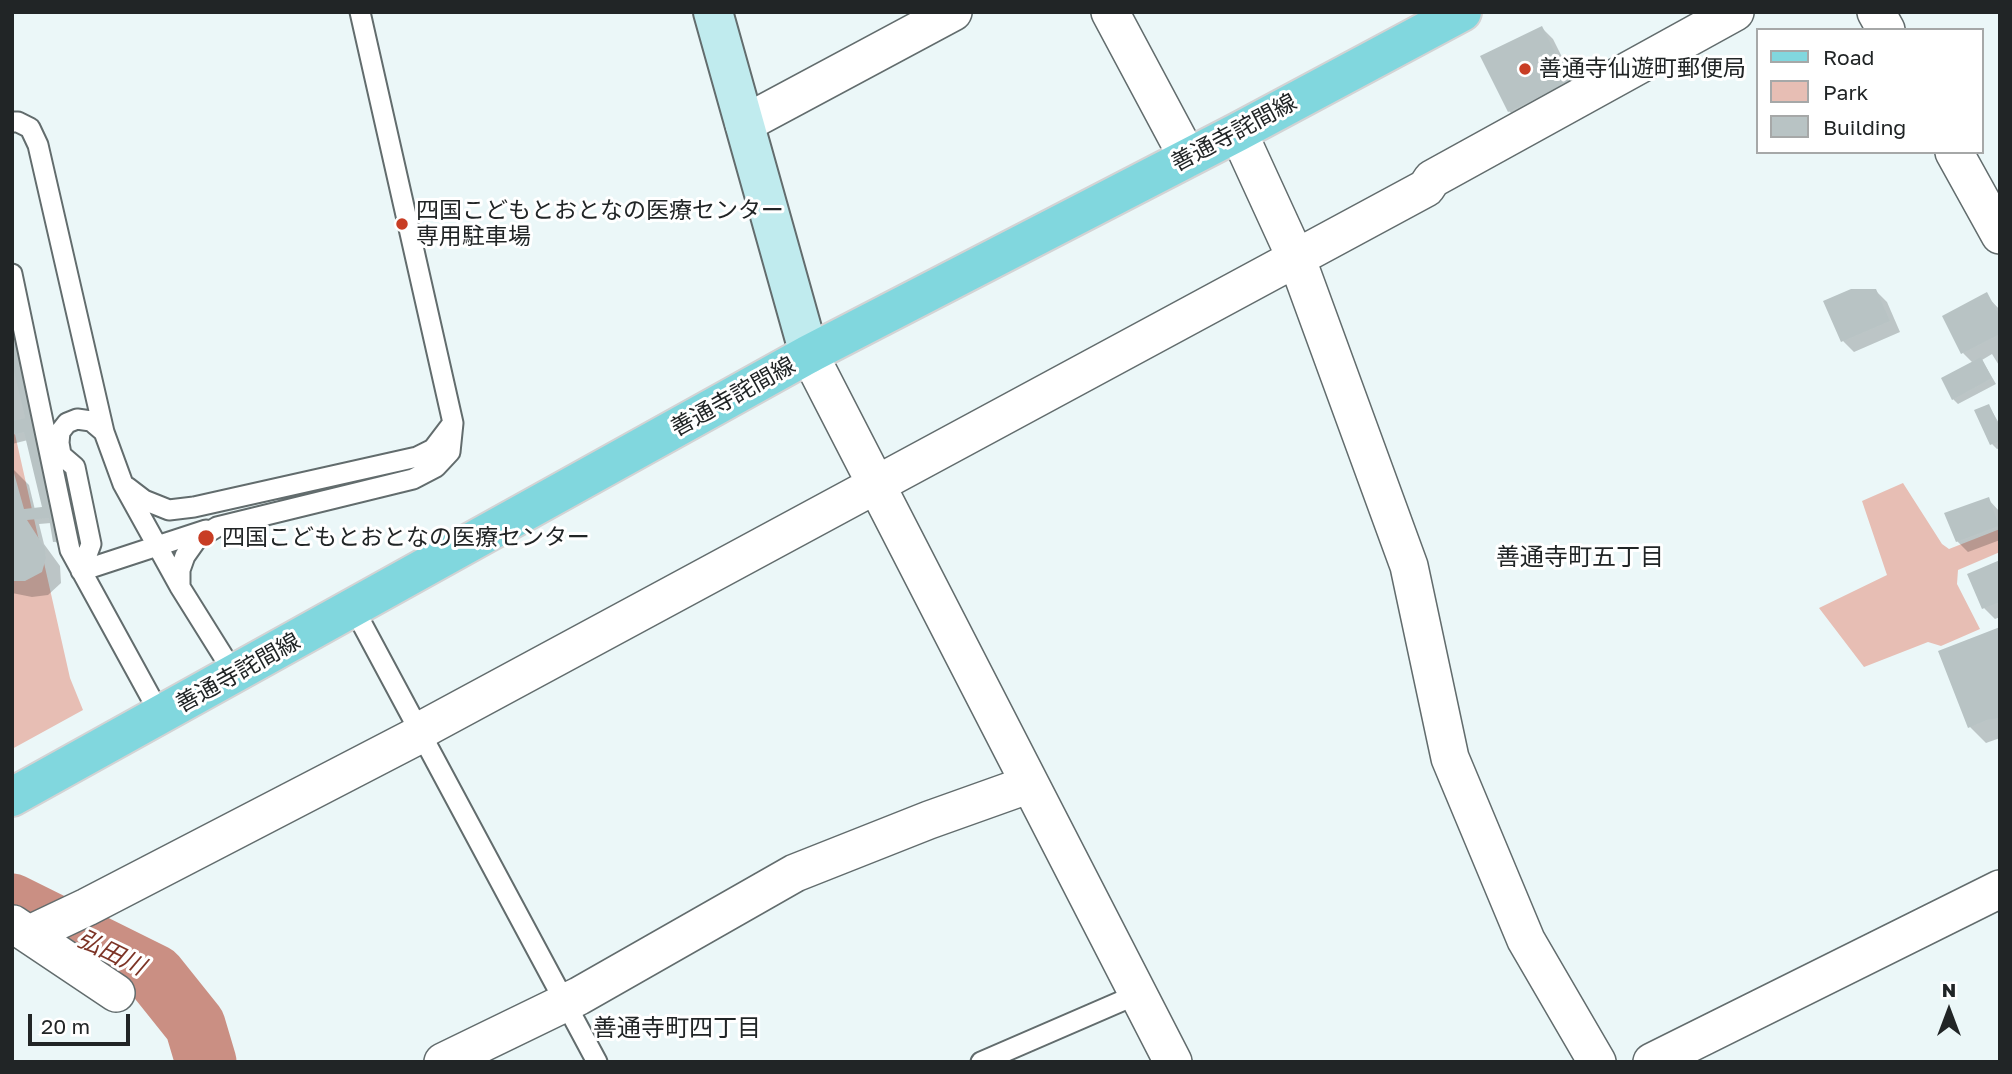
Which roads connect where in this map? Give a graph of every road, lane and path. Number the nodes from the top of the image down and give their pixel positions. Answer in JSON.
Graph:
{"nodes":[{"id":1,"x":360,"y":12,"type":"edge"},
{"id":2,"x":713,"y":12,"type":"edge"},
{"id":3,"x":953,"y":12,"type":"edge"},
{"id":4,"x":1110,"y":12,"type":"edge"},
{"id":5,"x":1735,"y":12,"type":"edge"},
{"id":6,"x":1876,"y":12,"type":"edge"},
{"id":7,"x":1454,"y":14,"type":"edge"},
{"id":8,"x":1885,"y":28,"type":"edge"},
{"id":9,"x":12,"y":122,"type":"edge"},
{"id":10,"x":744,"y":124,"type":"junction"},
{"id":11,"x":1238,"y":132,"type":"junction"},
{"id":12,"x":1955,"y":154,"type":"edge"},
{"id":13,"x":1188,"y":158,"type":"junction"},
{"id":14,"x":2000,"y":235,"type":"edge"},
{"id":15,"x":1296,"y":257,"type":"junction"},
{"id":16,"x":12,"y":274,"type":"edge"},
{"id":17,"x":809,"y":354,"type":"junction"},
{"id":18,"x":453,"y":424,"type":"junction"},
{"id":19,"x":104,"y":432,"type":"junction"},
{"id":20,"x":123,"y":484,"type":"junction"},
{"id":21,"x":876,"y":485,"type":"junction"},
{"id":22,"x":217,"y":527,"type":"junction"},
{"id":23,"x":157,"y":546,"type":"junction"},
{"id":24,"x":81,"y":571,"type":"junction"},
{"id":25,"x":180,"y":587,"type":"junction"},
{"id":26,"x":354,"y":608,"type":"junction"},
{"id":27,"x":235,"y":675,"type":"junction"},
{"id":28,"x":161,"y":716,"type":"junction"},
{"id":29,"x":421,"y":732,"type":"junction"},
{"id":30,"x":1030,"y":784,"type":"junction"},
{"id":31,"x":12,"y":797,"type":"edge"},
{"id":32,"x":2000,"y":889,"type":"edge"},
{"id":33,"x":21,"y":928,"type":"edge"},
{"id":34,"x":116,"y":993,"type":"dead end"},
{"id":35,"x":1138,"y":994,"type":"junction"},
{"id":36,"x":565,"y":1002,"type":"junction"},
{"id":37,"x":443,"y":1062,"type":"edge"},
{"id":38,"x":597,"y":1062,"type":"edge"},
{"id":39,"x":981,"y":1062,"type":"edge"},
{"id":40,"x":1173,"y":1062,"type":"edge"},
{"id":41,"x":1597,"y":1062,"type":"edge"},
{"id":42,"x":1653,"y":1062,"type":"edge"}],
"edges":[{"from":1,"to":18,"type":"lane"},
{"from":2,"to":10,"type":"street"},
{"from":3,"to":10,"type":"street"},
{"from":4,"to":13,"type":"street"},
{"from":5,"to":15,"type":"street"},
{"from":6,"to":8,"type":"street"},
{"from":7,"to":11,"type":"main road","name":"善通寺詫間線"},
{"from":9,"to":19,"type":"lane"},
{"from":10,"to":17,"type":"street"},
{"from":11,"to":13,"type":"main road","name":"善通寺詫間線"},
{"from":11,"to":15,"type":"street"},
{"from":12,"to":14,"type":"street"},
{"from":13,"to":17,"type":"main road","name":"善通寺詫間線"},
{"from":15,"to":21,"type":"street"},
{"from":15,"to":41,"type":"street"},
{"from":16,"to":24,"type":"lane"},
{"from":17,"to":21,"type":"street"},
{"from":17,"to":26,"type":"main road","name":"善通寺詫間線"},
{"from":18,"to":20,"type":"lane"},
{"from":18,"to":22,"type":"lane"},
{"from":19,"to":20,"type":"lane"},
{"from":19,"to":24,"type":"lane"},
{"from":20,"to":23,"type":"lane"},
{"from":21,"to":29,"type":"street"},
{"from":21,"to":30,"type":"street"},
{"from":22,"to":23,"type":"lane"},
{"from":22,"to":25,"type":"lane"},
{"from":23,"to":24,"type":"lane"},
{"from":23,"to":25,"type":"lane"},
{"from":24,"to":28,"type":"lane"},
{"from":25,"to":27,"type":"lane"},
{"from":26,"to":27,"type":"main road","name":"善通寺詫間線"},
{"from":26,"to":29,"type":"lane"},
{"from":27,"to":28,"type":"main road","name":"善通寺詫間線"},
{"from":28,"to":31,"type":"main road","name":"善通寺詫間線"},
{"from":29,"to":33,"type":"street"},
{"from":29,"to":36,"type":"lane"},
{"from":30,"to":35,"type":"street"},
{"from":30,"to":36,"type":"street"},
{"from":32,"to":42,"type":"street"},
{"from":33,"to":34,"type":"street"},
{"from":35,"to":39,"type":"lane"},
{"from":35,"to":40,"type":"street"},
{"from":36,"to":37,"type":"street"},
{"from":36,"to":38,"type":"lane"}]}
